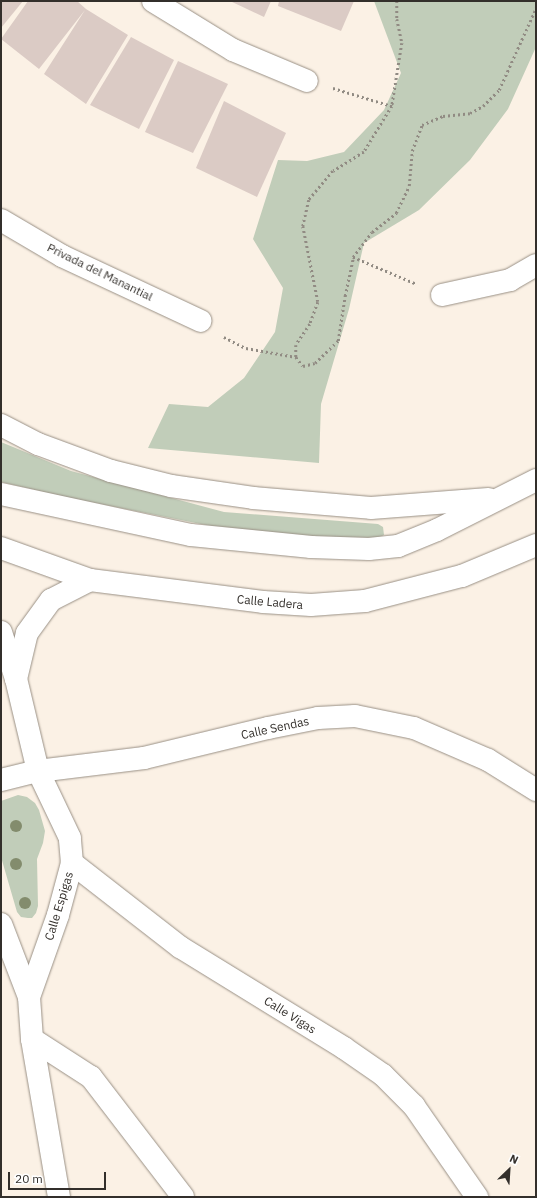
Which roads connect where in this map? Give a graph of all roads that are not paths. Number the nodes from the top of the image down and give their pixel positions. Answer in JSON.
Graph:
{"nodes":[{"id":1,"x":153,"y":1,"type":"edge"},
{"id":2,"x":307,"y":81,"type":"road end"},
{"id":3,"x":1,"y":220,"type":"edge"},
{"id":4,"x":536,"y":265,"type":"edge"},
{"id":5,"x":442,"y":295,"type":"road end"},
{"id":6,"x":201,"y":321,"type":"road end"},
{"id":7,"x":1,"y":425,"type":"edge"},
{"id":8,"x":536,"y":480,"type":"edge"},
{"id":9,"x":1,"y":494,"type":"edge"},
{"id":10,"x":498,"y":498,"type":"junction"},
{"id":11,"x":536,"y":545,"type":"edge"},
{"id":12,"x":1,"y":548,"type":"edge"},
{"id":13,"x":90,"y":580,"type":"junction"},
{"id":14,"x":1,"y":632,"type":"edge"},
{"id":15,"x":16,"y":679,"type":"junction"},
{"id":16,"x":38,"y":771,"type":"junction"},
{"id":17,"x":1,"y":780,"type":"edge"},
{"id":18,"x":536,"y":790,"type":"edge"},
{"id":19,"x":72,"y":863,"type":"junction"},
{"id":20,"x":1,"y":924,"type":"edge"},
{"id":21,"x":29,"y":997,"type":"junction"},
{"id":22,"x":32,"y":1039,"type":"junction"},
{"id":23,"x":59,"y":1197,"type":"edge"},
{"id":24,"x":183,"y":1197,"type":"edge"},
{"id":25,"x":477,"y":1197,"type":"edge"}],
"edges":[{"from":1,"to":2,"type":"street"},
{"from":3,"to":6,"type":"street","name":"Privada del Manantial"},
{"from":4,"to":5,"type":"street"},
{"from":7,"to":10,"type":"street"},
{"from":8,"to":10,"type":"street"},
{"from":9,"to":10,"type":"street"},
{"from":11,"to":13,"type":"street","name":"Calle Ladera"},
{"from":12,"to":13,"type":"street","name":"Calle Ladera"},
{"from":13,"to":15,"type":"street","name":"Calle Espigas"},
{"from":14,"to":15,"type":"street"},
{"from":15,"to":16,"type":"street","name":"Calle Espigas"},
{"from":16,"to":17,"type":"street","name":"Calle Sendas"},
{"from":16,"to":18,"type":"street","name":"Calle Sendas"},
{"from":16,"to":19,"type":"street","name":"Calle Espigas"},
{"from":19,"to":21,"type":"street","name":"Calle Espigas"},
{"from":19,"to":25,"type":"street","name":"Calle Vigas"},
{"from":20,"to":21,"type":"street"},
{"from":21,"to":22,"type":"street","name":"Calle Espigas"},
{"from":22,"to":23,"type":"street","name":"Calle Espigas"},
{"from":22,"to":24,"type":"street"}]}
